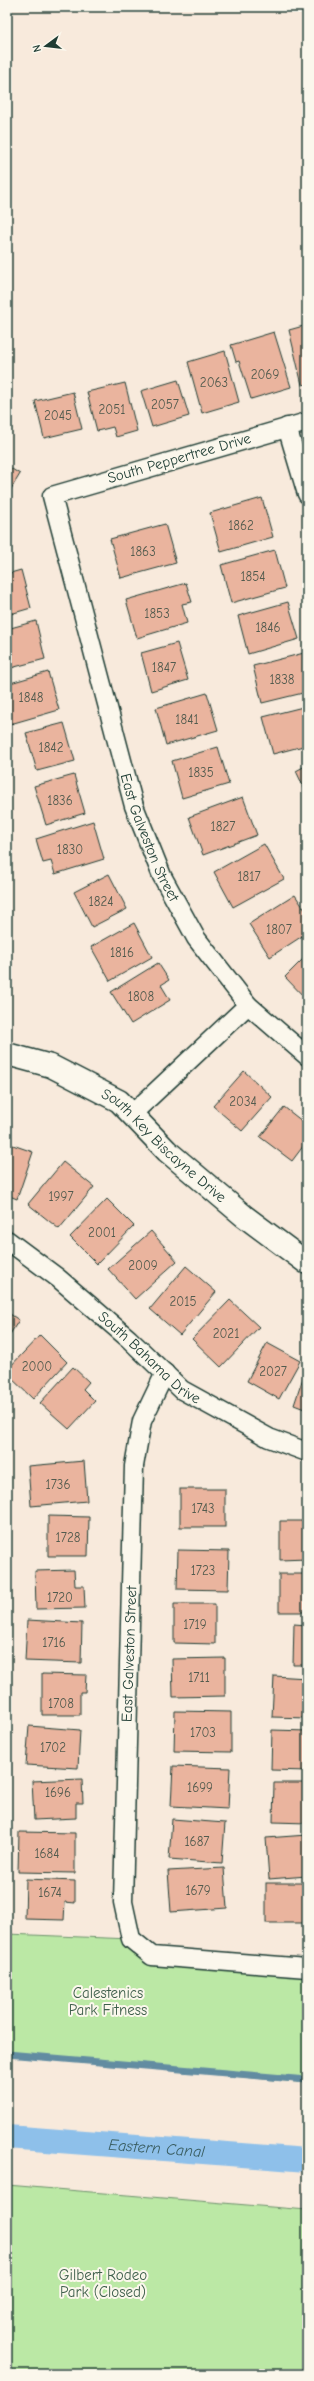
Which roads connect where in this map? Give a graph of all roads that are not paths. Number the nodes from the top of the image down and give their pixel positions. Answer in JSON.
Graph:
{"nodes":[{"id":1,"x":307,"y":422,"type":"edge"},
{"id":2,"x":287,"y":427,"type":"junction"},
{"id":3,"x":307,"y":494,"type":"edge"},
{"id":4,"x":52,"y":496,"type":"joint"},
{"id":5,"x":248,"y":1005,"type":"junction"},
{"id":6,"x":7,"y":1054,"type":"edge"},
{"id":7,"x":307,"y":1056,"type":"edge"},
{"id":8,"x":132,"y":1114,"type":"junction"},
{"id":9,"x":7,"y":1240,"type":"edge"},
{"id":10,"x":307,"y":1263,"type":"edge"},
{"id":11,"x":165,"y":1373,"type":"junction"},
{"id":12,"x":307,"y":1452,"type":"edge"},
{"id":13,"x":307,"y":1968,"type":"edge"}],
"edges":[{"from":1,"to":2,"type":"street","name":"South Peppertree Drive"},
{"from":2,"to":3,"type":"street"},
{"from":2,"to":4,"type":"street","name":"South Peppertree Drive"},
{"from":4,"to":5,"type":"street","name":"East Galveston Street"},
{"from":5,"to":7,"type":"street","name":"East Galveston Street"},
{"from":5,"to":8,"type":"street"},
{"from":6,"to":8,"type":"street","name":"South Key Biscayne Drive"},
{"from":8,"to":10,"type":"street","name":"South Key Biscayne Drive"},
{"from":9,"to":11,"type":"street","name":"South Bahama Drive"},
{"from":11,"to":12,"type":"street","name":"South Bahama Drive"},
{"from":11,"to":13,"type":"street","name":"East Galveston Street"}]}
